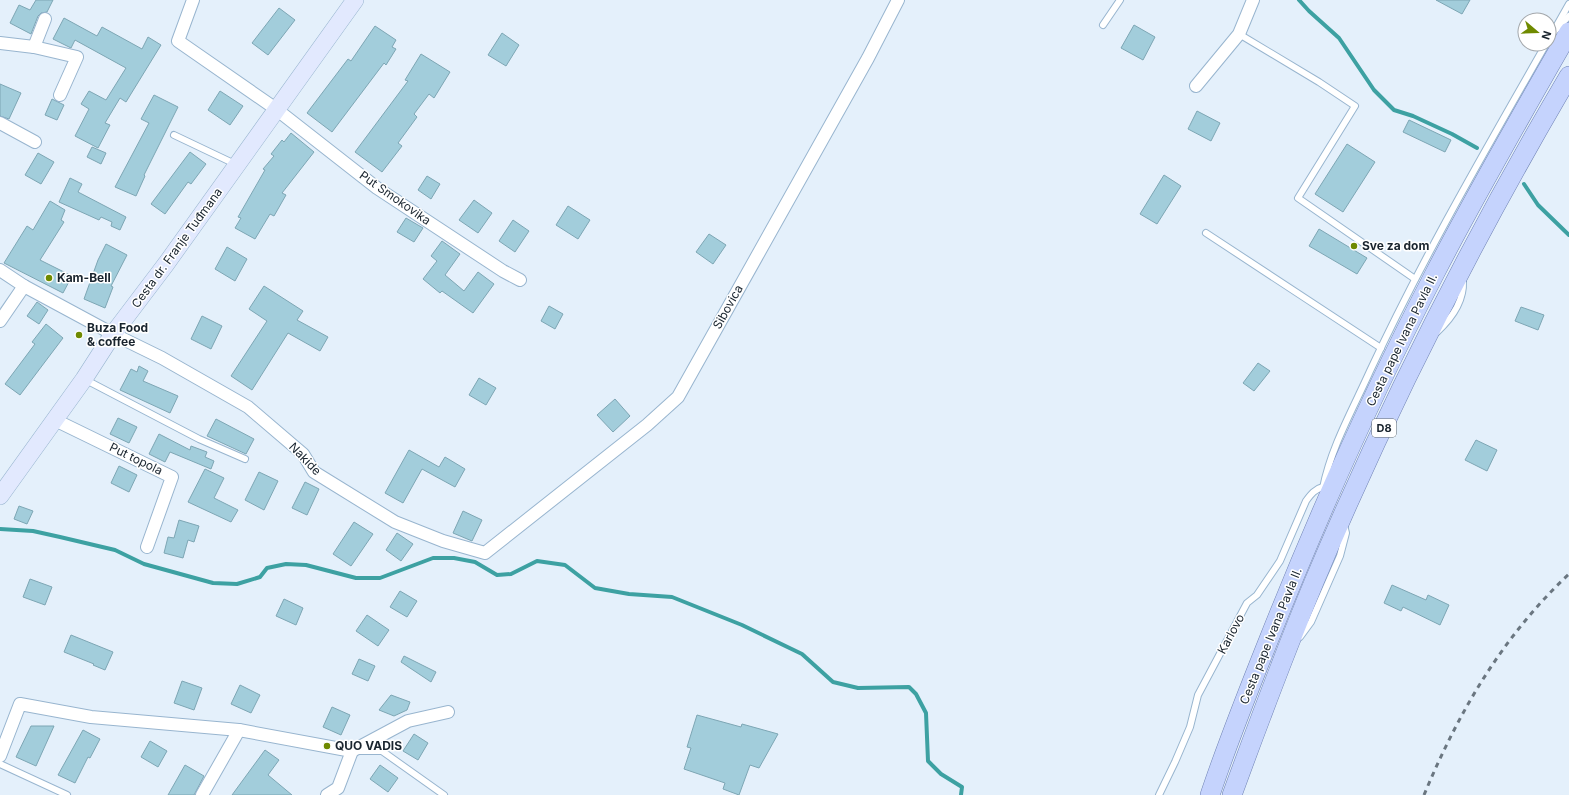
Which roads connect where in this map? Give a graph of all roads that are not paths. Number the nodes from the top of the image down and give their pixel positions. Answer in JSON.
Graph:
{"nodes":[{"id":1,"x":193,"y":0,"type":"edge"},
{"id":2,"x":355,"y":0,"type":"edge"},
{"id":3,"x":898,"y":0,"type":"edge"},
{"id":4,"x":1120,"y":0,"type":"edge"},
{"id":5,"x":1253,"y":0,"type":"edge"},
{"id":6,"x":1569,"y":4,"type":"edge"},
{"id":7,"x":1569,"y":16,"type":"edge"},
{"id":8,"x":45,"y":19,"type":"dead end"},
{"id":9,"x":1103,"y":25,"type":"dead end"},
{"id":10,"x":1239,"y":34,"type":"junction"},
{"id":11,"x":1557,"y":35,"type":"edge"},
{"id":12,"x":0,"y":43,"type":"edge"},
{"id":13,"x":34,"y":48,"type":"junction"},
{"id":14,"x":1541,"y":52,"type":"edge"},
{"id":15,"x":1549,"y":52,"type":"edge"},
{"id":16,"x":1569,"y":76,"type":"edge"},
{"id":17,"x":1196,"y":86,"type":"dead end"},
{"id":18,"x":60,"y":95,"type":"dead end"},
{"id":19,"x":276,"y":109,"type":"junction"},
{"id":20,"x":0,"y":123,"type":"edge"},
{"id":21,"x":174,"y":135,"type":"dead end"},
{"id":22,"x":35,"y":142,"type":"dead end"},
{"id":23,"x":237,"y":165,"type":"junction"},
{"id":24,"x":1206,"y":233,"type":"dead end"},
{"id":25,"x":0,"y":270,"type":"edge"},
{"id":26,"x":1415,"y":279,"type":"junction"},
{"id":27,"x":520,"y":280,"type":"dead end"},
{"id":28,"x":24,"y":286,"type":"junction"},
{"id":29,"x":0,"y":321,"type":"edge"},
{"id":30,"x":113,"y":334,"type":"junction"},
{"id":31,"x":1381,"y":348,"type":"junction"},
{"id":32,"x":84,"y":379,"type":"junction"},
{"id":33,"x":54,"y":420,"type":"junction"},
{"id":34,"x":245,"y":459,"type":"dead end"},
{"id":35,"x":1324,"y":487,"type":"junction"},
{"id":36,"x":0,"y":496,"type":"edge"},
{"id":37,"x":1320,"y":514,"type":"junction"},
{"id":38,"x":147,"y":547,"type":"dead end"},
{"id":39,"x":485,"y":552,"type":"joint"},
{"id":40,"x":448,"y":712,"type":"dead end"},
{"id":41,"x":239,"y":730,"type":"junction"},
{"id":42,"x":352,"y":751,"type":"junction"},
{"id":43,"x":0,"y":756,"type":"edge"},
{"id":44,"x":0,"y":764,"type":"edge"},
{"id":45,"x":67,"y":795,"type":"edge"},
{"id":46,"x":202,"y":795,"type":"edge"},
{"id":47,"x":327,"y":795,"type":"edge"},
{"id":48,"x":444,"y":795,"type":"edge"},
{"id":49,"x":1158,"y":795,"type":"edge"},
{"id":50,"x":1210,"y":795,"type":"edge"},
{"id":51,"x":1232,"y":795,"type":"edge"}],
"edges":[{"from":1,"to":19,"type":"street","name":"Put Smokovika"},
{"from":2,"to":19,"type":"main road","name":"Cesta dr. Franje Tuđmana"},
{"from":3,"to":39,"type":"street","name":"Sibovica"},
{"from":4,"to":9,"type":"lane"},
{"from":5,"to":10,"type":"street"},
{"from":6,"to":11,"type":"lane"},
{"from":7,"to":11,"type":"lane"},
{"from":8,"to":13,"type":"street"},
{"from":10,"to":17,"type":"street"},
{"from":10,"to":26,"type":"lane"},
{"from":12,"to":13,"type":"street"},
{"from":13,"to":18,"type":"street"},
{"from":14,"to":26,"type":"lane"},
{"from":15,"to":37,"type":"main road","name":"Cesta pape Ivana Pavla II.","number":"D8"},
{"from":16,"to":51,"type":"main road","name":"Cesta pape Ivana Pavla II.","number":"D8"},
{"from":19,"to":23,"type":"main road","name":"Cesta dr. Franje Tuđmana"},
{"from":19,"to":27,"type":"street","name":"Put Smokovika"},
{"from":20,"to":22,"type":"street"},
{"from":21,"to":23,"type":"lane"},
{"from":23,"to":30,"type":"main road","name":"Cesta dr. Franje Tuđmana"},
{"from":24,"to":31,"type":"lane"},
{"from":25,"to":28,"type":"street","name":"Nakide"},
{"from":26,"to":31,"type":"lane"},
{"from":28,"to":29,"type":"street"},
{"from":28,"to":30,"type":"street","name":"Nakide"},
{"from":30,"to":32,"type":"main road","name":"Cesta dr. Franje Tuđmana"},
{"from":30,"to":39,"type":"street","name":"Nakide"},
{"from":31,"to":35,"type":"lane"},
{"from":32,"to":33,"type":"main road","name":"Cesta dr. Franje Tuđmana"},
{"from":32,"to":34,"type":"lane"},
{"from":33,"to":36,"type":"main road","name":"Cesta dr. Franje Tuđmana"},
{"from":33,"to":38,"type":"street","name":"Put topola"},
{"from":35,"to":37,"type":"lane"},
{"from":35,"to":49,"type":"lane","name":"Karlovo"},
{"from":37,"to":50,"type":"main road","name":"Cesta pape Ivana Pavla II.","number":"D8"},
{"from":40,"to":42,"type":"street"},
{"from":41,"to":42,"type":"street"},
{"from":41,"to":43,"type":"street"},
{"from":41,"to":46,"type":"street"},
{"from":42,"to":47,"type":"street"},
{"from":42,"to":48,"type":"lane"},
{"from":44,"to":45,"type":"lane"}]}
